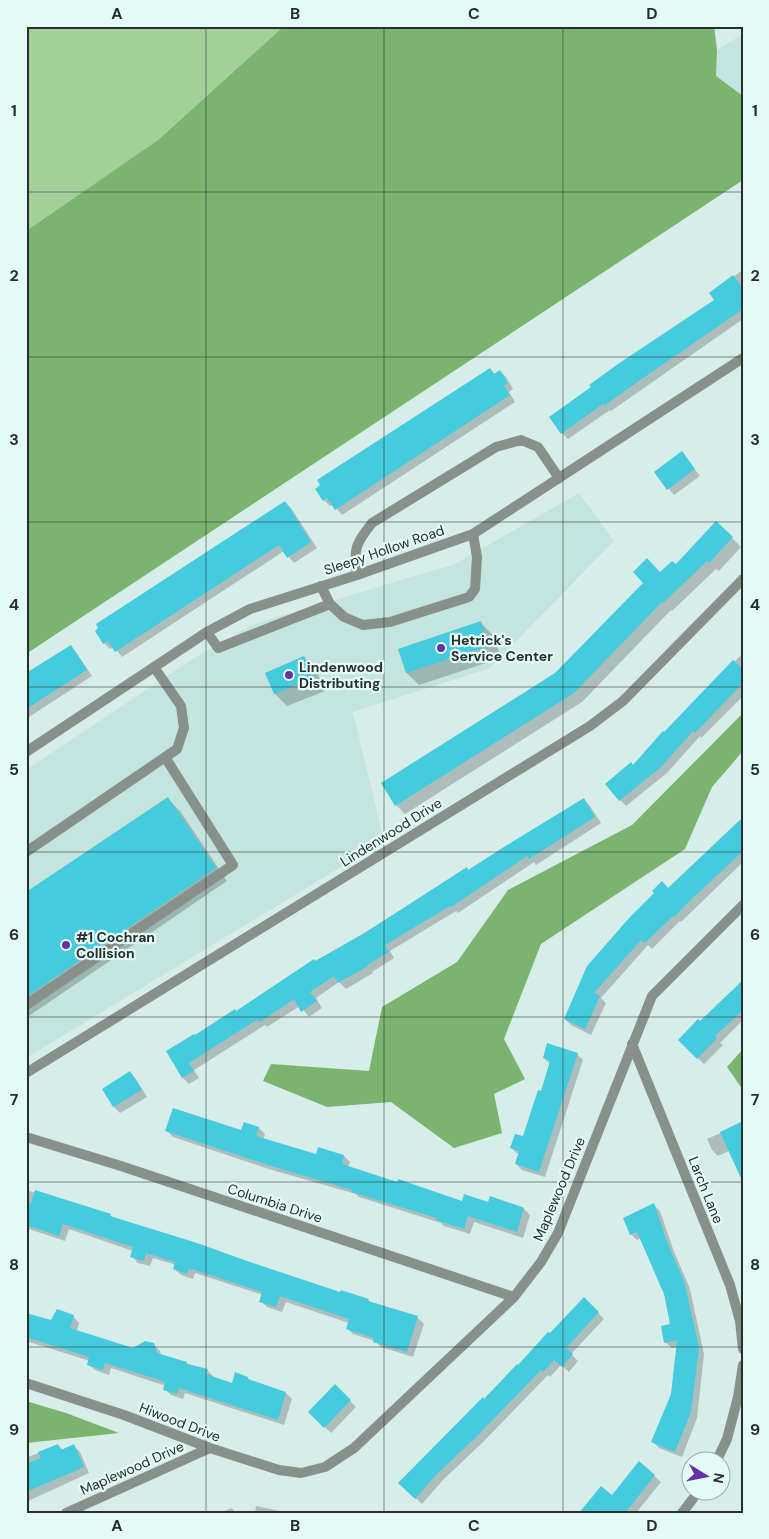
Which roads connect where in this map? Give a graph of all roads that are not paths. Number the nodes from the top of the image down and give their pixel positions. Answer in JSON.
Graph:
{"nodes":[{"id":1,"x":743,"y":358,"type":"edge"},
{"id":2,"x":559,"y":478,"type":"junction"},
{"id":3,"x":473,"y":534,"type":"junction"},
{"id":4,"x":357,"y":574,"type":"junction"},
{"id":5,"x":743,"y":579,"type":"edge"},
{"id":6,"x":321,"y":586,"type":"junction"},
{"id":7,"x":330,"y":604,"type":"junction"},
{"id":8,"x":207,"y":632,"type":"junction"},
{"id":9,"x":154,"y":667,"type":"junction"},
{"id":10,"x":26,"y":752,"type":"edge"},
{"id":11,"x":166,"y":757,"type":"junction"},
{"id":12,"x":26,"y":852,"type":"edge"},
{"id":13,"x":743,"y":905,"type":"edge"},
{"id":14,"x":26,"y":1005,"type":"edge"},
{"id":15,"x":632,"y":1044,"type":"junction"},
{"id":16,"x":26,"y":1073,"type":"edge"},
{"id":17,"x":26,"y":1137,"type":"edge"},
{"id":18,"x":514,"y":1296,"type":"junction"},
{"id":19,"x":743,"y":1349,"type":"edge"},
{"id":20,"x":743,"y":1365,"type":"edge"},
{"id":21,"x":26,"y":1383,"type":"edge"},
{"id":22,"x":210,"y":1448,"type":"junction"},
{"id":23,"x":721,"y":1452,"type":"edge"},
{"id":24,"x":326,"y":1467,"type":"joint"},
{"id":25,"x":690,"y":1502,"type":"edge"},
{"id":26,"x":66,"y":1513,"type":"edge"},
{"id":27,"x":682,"y":1513,"type":"edge"}],
"edges":[{"from":1,"to":2,"type":"street","name":"Sleepy Hollow Road"},
{"from":2,"to":3,"type":"street","name":"Sleepy Hollow Road"},
{"from":2,"to":4,"type":"street"},
{"from":3,"to":4,"type":"street","name":"Sleepy Hollow Road"},
{"from":3,"to":7,"type":"street"},
{"from":4,"to":6,"type":"street","name":"Sleepy Hollow Road"},
{"from":5,"to":16,"type":"street","name":"Lindenwood Drive"},
{"from":6,"to":7,"type":"street"},
{"from":6,"to":8,"type":"street","name":"Sleepy Hollow Road"},
{"from":7,"to":8,"type":"street"},
{"from":8,"to":9,"type":"street","name":"Sleepy Hollow Road"},
{"from":9,"to":10,"type":"street","name":"Sleepy Hollow Road"},
{"from":9,"to":11,"type":"street"},
{"from":11,"to":12,"type":"street"},
{"from":11,"to":14,"type":"street"},
{"from":13,"to":15,"type":"street","name":"Maplewood Drive"},
{"from":15,"to":18,"type":"street","name":"Maplewood Drive"},
{"from":15,"to":19,"type":"street","name":"Larch Lane"},
{"from":17,"to":18,"type":"street","name":"Columbia Drive"},
{"from":18,"to":24,"type":"street","name":"Maplewood Drive"},
{"from":20,"to":23,"type":"street"},
{"from":21,"to":22,"type":"street","name":"Hiwood Drive"},
{"from":22,"to":24,"type":"street","name":"Hiwood Drive"},
{"from":22,"to":26,"type":"street","name":"Maplewood Drive"},
{"from":25,"to":27,"type":"street"}]}
